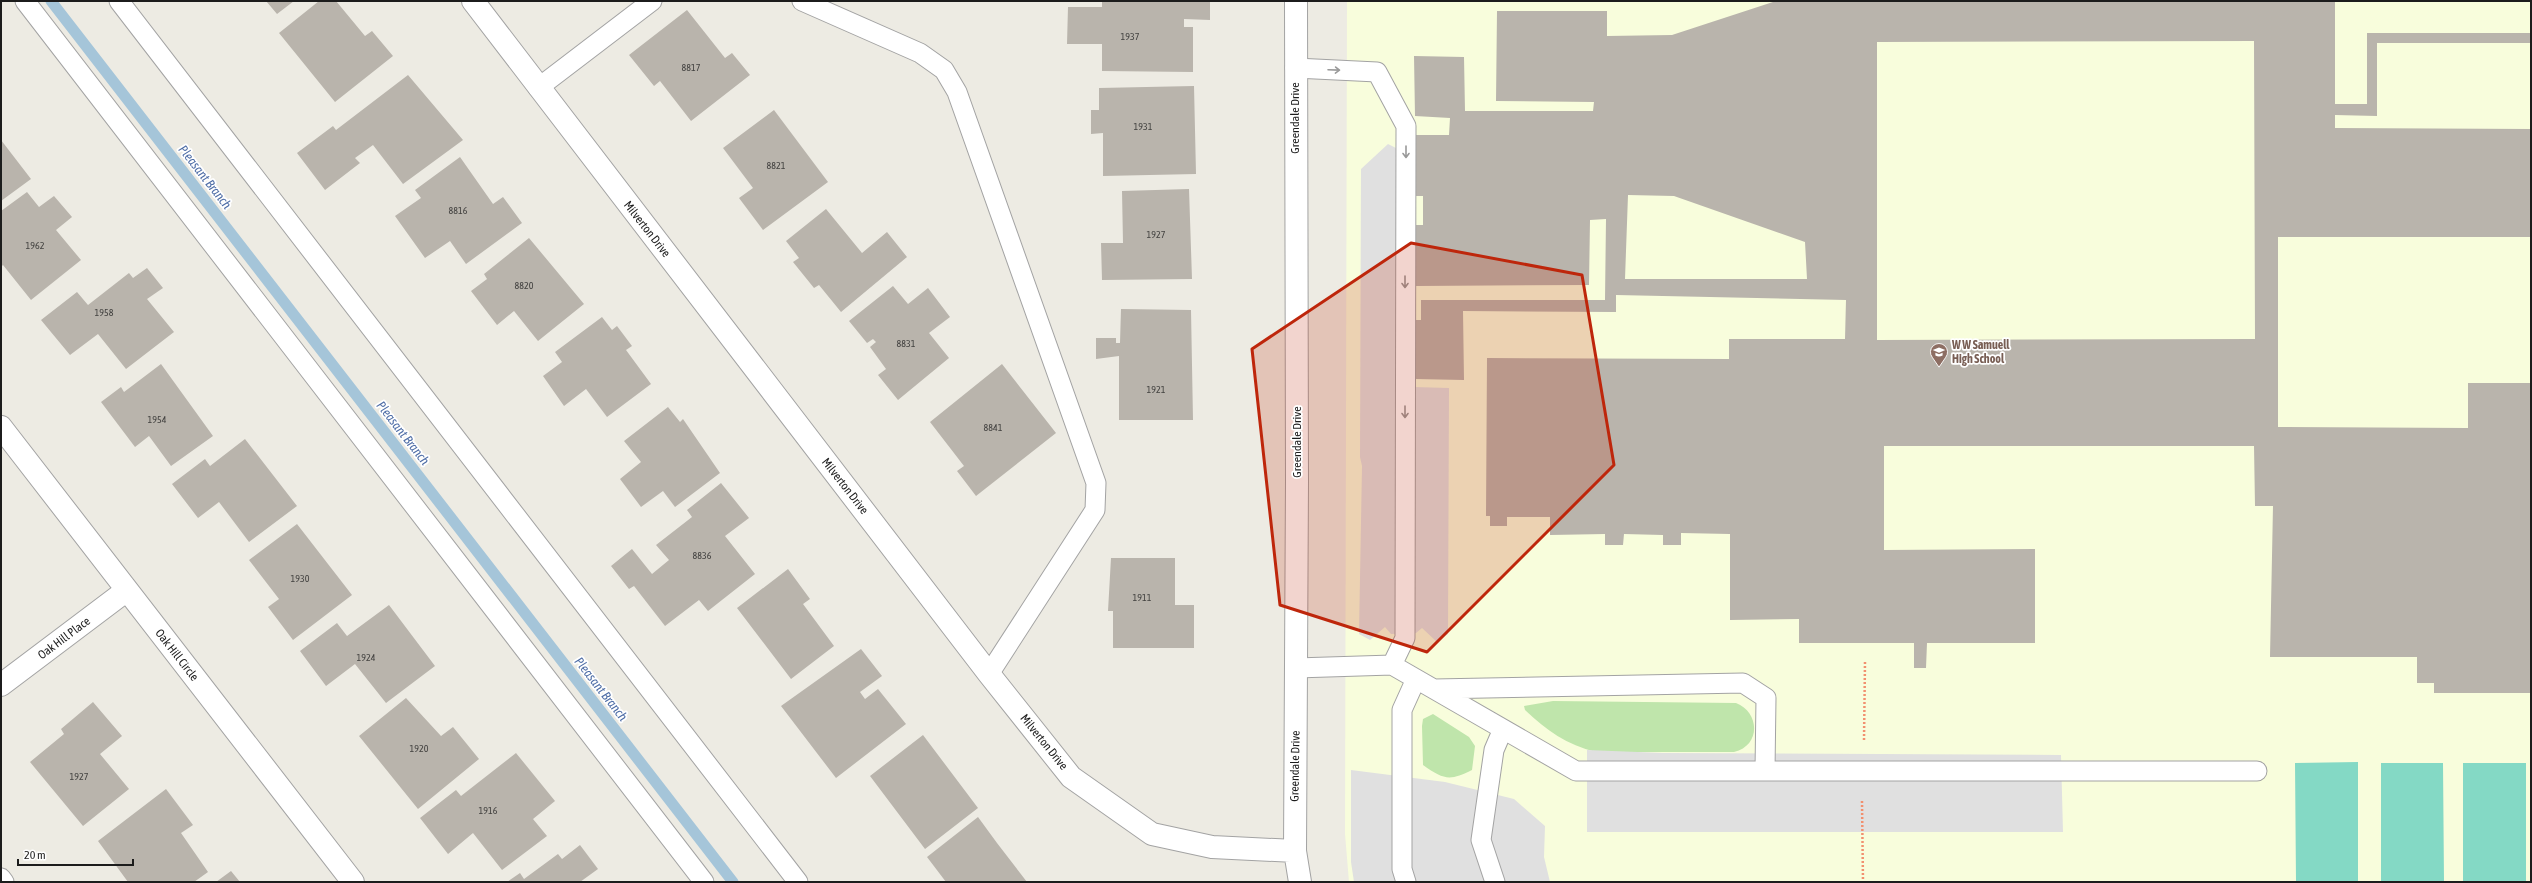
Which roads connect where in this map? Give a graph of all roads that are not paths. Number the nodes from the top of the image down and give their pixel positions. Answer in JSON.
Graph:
{"nodes":[{"id":1,"x":24,"y":1,"type":"edge"},
{"id":2,"x":119,"y":1,"type":"edge"},
{"id":3,"x":473,"y":1,"type":"edge"},
{"id":4,"x":652,"y":1,"type":"edge"},
{"id":5,"x":802,"y":1,"type":"edge"},
{"id":6,"x":1296,"y":1,"type":"edge"},
{"id":7,"x":1295,"y":68,"type":"junction"},
{"id":8,"x":538,"y":88,"type":"junction"},
{"id":9,"x":1,"y":427,"type":"edge"},
{"id":10,"x":127,"y":590,"type":"junction"},
{"id":11,"x":1392,"y":665,"type":"junction"},
{"id":12,"x":1296,"y":668,"type":"junction"},
{"id":13,"x":989,"y":674,"type":"junction"},
{"id":14,"x":1416,"y":679,"type":"junction"},
{"id":15,"x":1,"y":685,"type":"edge"},
{"id":16,"x":1434,"y":689,"type":"junction"},
{"id":17,"x":1503,"y":729,"type":"junction"},
{"id":18,"x":1765,"y":771,"type":"junction"},
{"id":19,"x":2257,"y":771,"type":"dead end"},
{"id":20,"x":1295,"y":851,"type":"junction"},
{"id":21,"x":1,"y":878,"type":"edge"},
{"id":22,"x":4,"y":882,"type":"edge"},
{"id":23,"x":353,"y":882,"type":"edge"},
{"id":24,"x":704,"y":882,"type":"edge"},
{"id":25,"x":798,"y":882,"type":"edge"},
{"id":26,"x":1300,"y":882,"type":"edge"},
{"id":27,"x":1406,"y":882,"type":"edge"},
{"id":28,"x":1494,"y":882,"type":"edge"}],
"edges":[{"from":1,"to":24,"type":"lane"},
{"from":2,"to":25,"type":"lane"},
{"from":3,"to":8,"type":"street","name":"Milverton Drive"},
{"from":4,"to":8,"type":"lane"},
{"from":5,"to":13,"type":"lane"},
{"from":6,"to":7,"type":"street","name":"Greendale Drive"},
{"from":7,"to":11,"type":"lane","one_way":true},
{"from":7,"to":12,"type":"street","name":"Greendale Drive"},
{"from":8,"to":13,"type":"street","name":"Milverton Drive"},
{"from":9,"to":10,"type":"street","name":"Oak Hill Circle"},
{"from":10,"to":15,"type":"street","name":"Oak Hill Place"},
{"from":10,"to":23,"type":"street","name":"Oak Hill Circle"},
{"from":11,"to":12,"type":"lane"},
{"from":11,"to":14,"type":"lane"},
{"from":12,"to":20,"type":"street","name":"Greendale Drive"},
{"from":13,"to":20,"type":"street","name":"Milverton Drive"},
{"from":14,"to":16,"type":"lane"},
{"from":14,"to":27,"type":"lane"},
{"from":16,"to":17,"type":"lane"},
{"from":16,"to":18,"type":"lane"},
{"from":17,"to":18,"type":"lane"},
{"from":17,"to":28,"type":"lane"},
{"from":18,"to":19,"type":"lane"},
{"from":20,"to":26,"type":"street","name":"Greendale Drive"},
{"from":21,"to":22,"type":"lane"}]}
